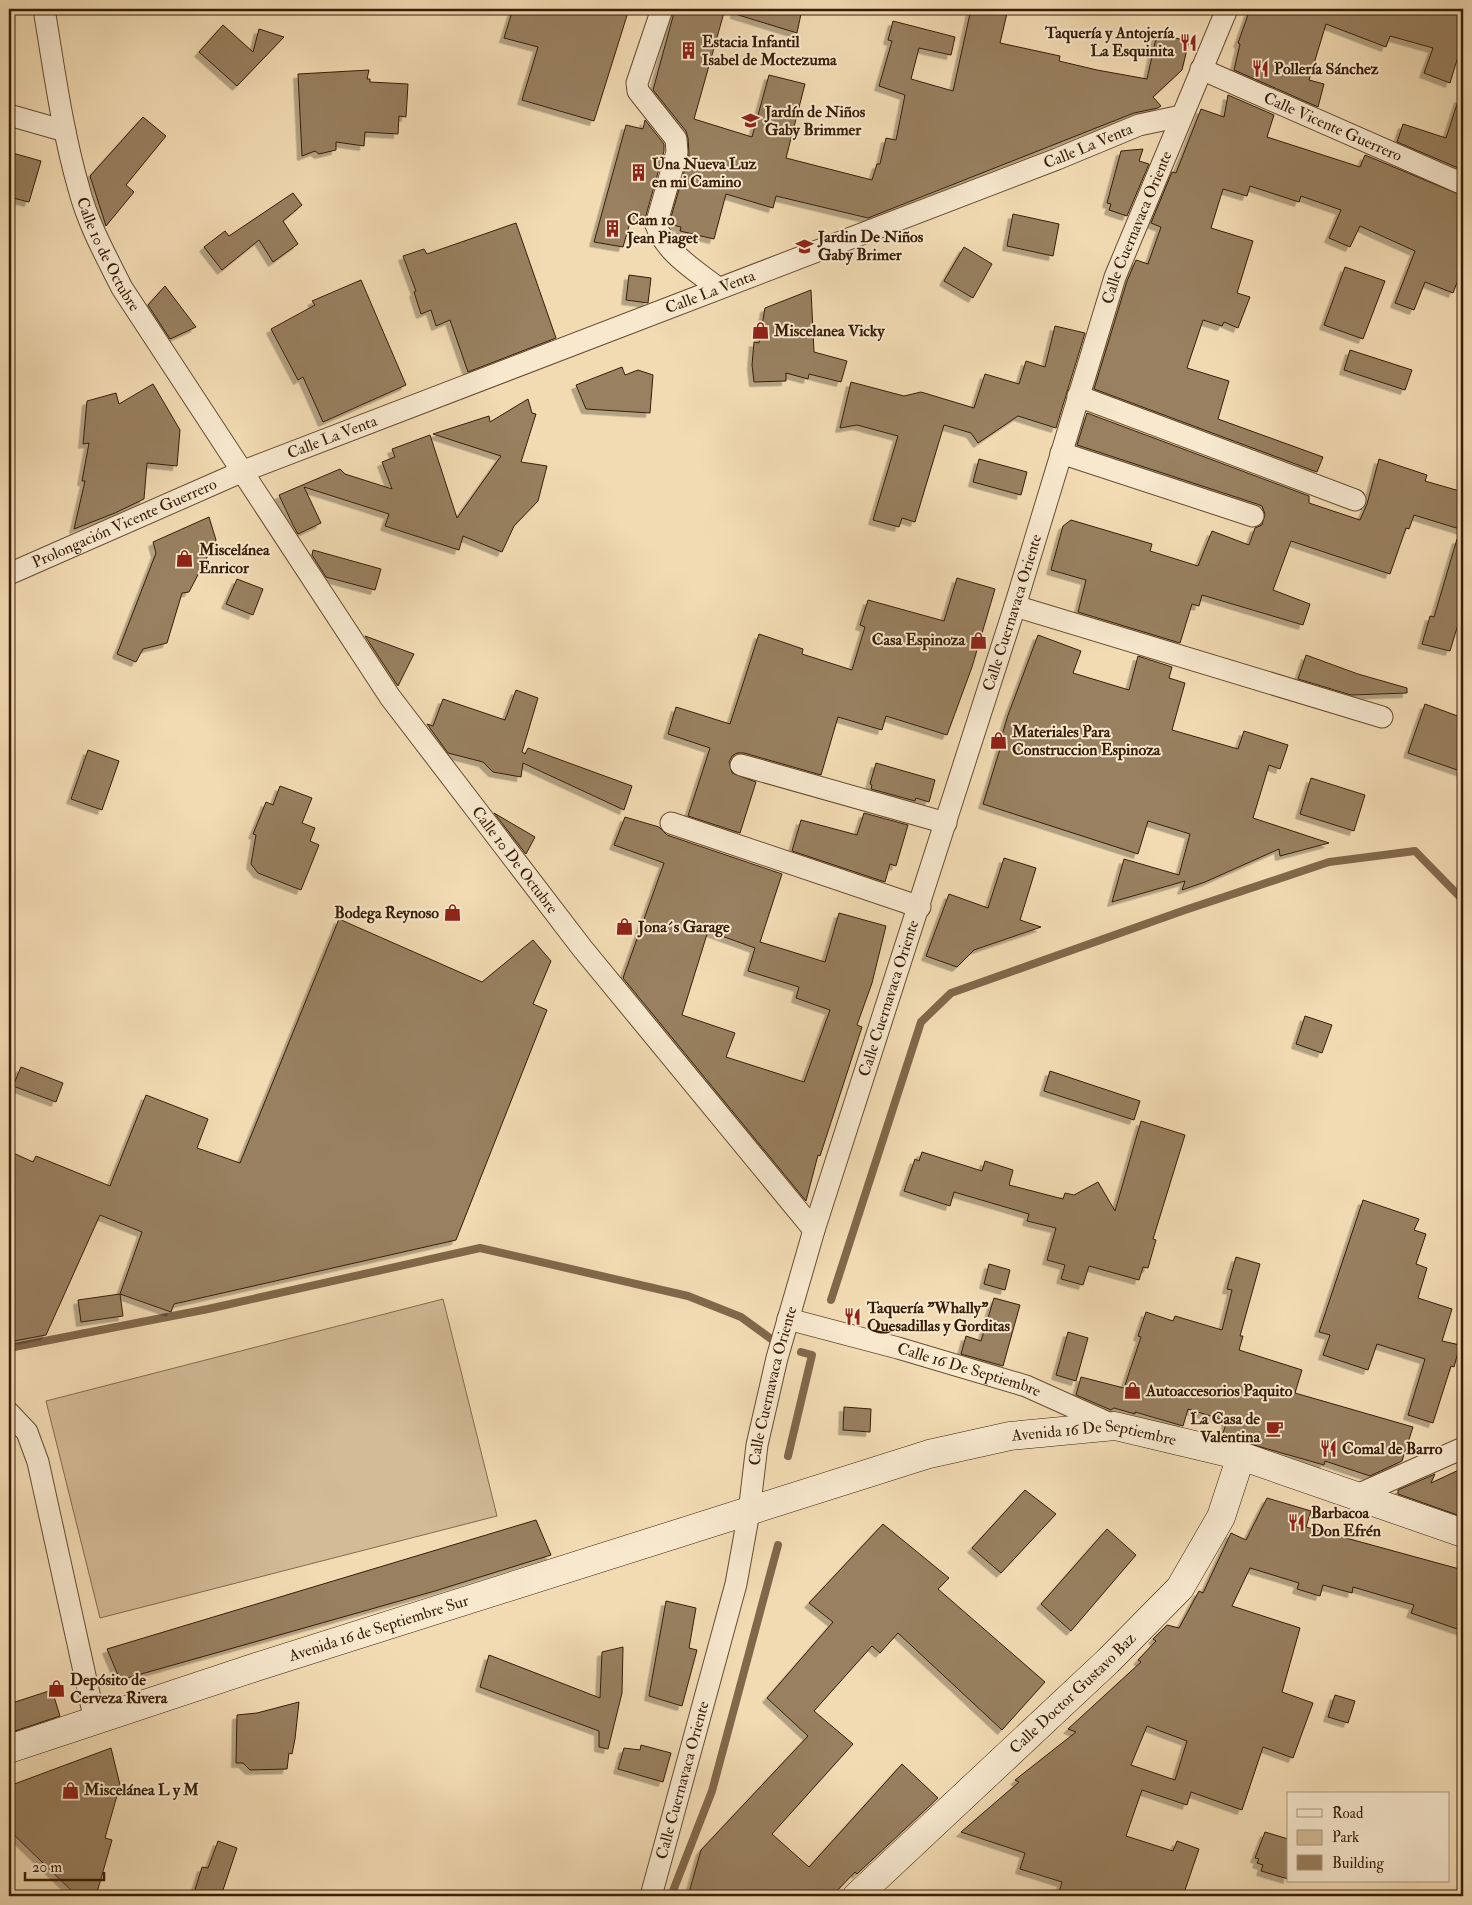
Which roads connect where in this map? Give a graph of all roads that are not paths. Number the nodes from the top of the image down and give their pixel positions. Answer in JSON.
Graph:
{"nodes":[{"id":1,"x":44,"y":9,"type":"edge"},
{"id":2,"x":662,"y":9,"type":"edge"},
{"id":3,"x":1227,"y":9,"type":"edge"},
{"id":4,"x":1202,"y":69,"type":"junction"},
{"id":5,"x":9,"y":115,"type":"edge"},
{"id":6,"x":1181,"y":116,"type":"junction"},
{"id":7,"x":65,"y":131,"type":"junction"},
{"id":8,"x":1463,"y":184,"type":"edge"},
{"id":9,"x":718,"y":288,"type":"junction"},
{"id":10,"x":1078,"y":396,"type":"junction"},
{"id":11,"x":1060,"y":453,"type":"junction"},
{"id":12,"x":241,"y":472,"type":"junction"},
{"id":13,"x":1355,"y":500,"type":"dead end"},
{"id":14,"x":1253,"y":516,"type":"dead end"},
{"id":15,"x":9,"y":574,"type":"edge"},
{"id":16,"x":1016,"y":606,"type":"junction"},
{"id":17,"x":1382,"y":717,"type":"dead end"},
{"id":18,"x":741,"y":765,"type":"dead end"},
{"id":19,"x":671,"y":823,"type":"dead end"},
{"id":20,"x":946,"y":823,"type":"junction"},
{"id":21,"x":920,"y":907,"type":"junction"},
{"id":22,"x":814,"y":1230,"type":"junction"},
{"id":23,"x":788,"y":1319,"type":"junction"},
{"id":24,"x":9,"y":1413,"type":"edge"},
{"id":25,"x":1115,"y":1426,"type":"junction"},
{"id":26,"x":1463,"y":1448,"type":"edge"},
{"id":27,"x":1241,"y":1456,"type":"junction"},
{"id":28,"x":1357,"y":1495,"type":"junction"},
{"id":29,"x":749,"y":1512,"type":"junction"},
{"id":30,"x":1463,"y":1533,"type":"edge"},
{"id":31,"x":95,"y":1722,"type":"junction"},
{"id":32,"x":9,"y":1748,"type":"edge"},
{"id":33,"x":651,"y":1896,"type":"edge"},
{"id":34,"x":857,"y":1896,"type":"edge"}],
"edges":[{"from":1,"to":7,"type":"street","name":"Calle 10 de Octubre"},
{"from":2,"to":9,"type":"street"},
{"from":3,"to":4,"type":"street","name":"Calle Cuernavaca Oriente"},
{"from":4,"to":6,"type":"street","name":"Calle Cuernavaca Oriente"},
{"from":4,"to":8,"type":"street","name":"Calle Vicente Guerrero"},
{"from":5,"to":7,"type":"street"},
{"from":6,"to":9,"type":"street","name":"Calle La Venta"},
{"from":6,"to":10,"type":"street","name":"Calle Cuernavaca Oriente"},
{"from":7,"to":12,"type":"street","name":"Calle 10 de Octubre"},
{"from":9,"to":12,"type":"street","name":"Calle La Venta"},
{"from":10,"to":11,"type":"street","name":"Calle Cuernavaca Oriente"},
{"from":10,"to":13,"type":"street"},
{"from":11,"to":14,"type":"street"},
{"from":11,"to":16,"type":"street","name":"Calle Cuernavaca Oriente"},
{"from":12,"to":15,"type":"street","name":"Prolongación Vicente Guerrero"},
{"from":12,"to":22,"type":"street","name":"Calle 10 De Octubre"},
{"from":16,"to":17,"type":"street"},
{"from":16,"to":20,"type":"street","name":"Calle Cuernavaca Oriente"},
{"from":18,"to":20,"type":"street"},
{"from":19,"to":21,"type":"street"},
{"from":20,"to":21,"type":"street","name":"Calle Cuernavaca Oriente"},
{"from":21,"to":22,"type":"street","name":"Calle Cuernavaca Oriente"},
{"from":22,"to":23,"type":"street","name":"Calle Cuernavaca Oriente"},
{"from":23,"to":25,"type":"street","name":"Calle 16 De Septiembre"},
{"from":23,"to":29,"type":"street","name":"Calle Cuernavaca Oriente"},
{"from":24,"to":31,"type":"street"},
{"from":25,"to":27,"type":"main road","name":"Avenida 16 De Septiembre"},
{"from":25,"to":29,"type":"main road","name":"Avenida 16 De Septiembre"},
{"from":26,"to":28,"type":"street"},
{"from":27,"to":28,"type":"main road","name":"Avenida 16 De Septiembre"},
{"from":27,"to":34,"type":"main road","name":"Calle Doctor Gustavo Baz"},
{"from":28,"to":30,"type":"main road","name":"Avenida 16 De Septiembre"},
{"from":29,"to":31,"type":"main road","name":"Avenida 16 de Septiembre Sur"},
{"from":29,"to":33,"type":"street","name":"Calle Cuernavaca Oriente"},
{"from":31,"to":32,"type":"main road","name":"Avenida 16 de Septiembre Sur"}]}
